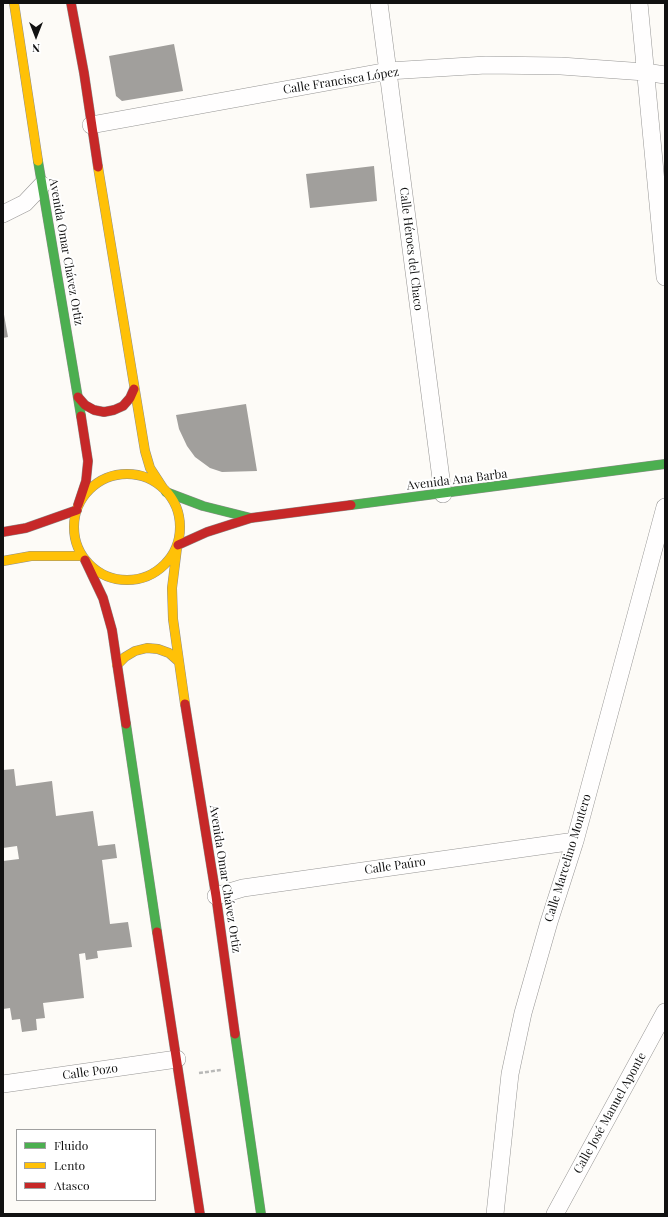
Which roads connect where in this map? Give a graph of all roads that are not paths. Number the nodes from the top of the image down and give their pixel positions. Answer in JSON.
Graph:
{"nodes":[{"id":1,"x":14,"y":3,"type":"edge"},
{"id":2,"x":65,"y":3,"type":"edge"},
{"id":3,"x":71,"y":3,"type":"edge"},
{"id":4,"x":379,"y":3,"type":"edge"},
{"id":5,"x":639,"y":3,"type":"edge"},
{"id":6,"x":388,"y":71,"type":"junction"},
{"id":7,"x":645,"y":72,"type":"junction"},
{"id":8,"x":84,"y":73,"type":"junction"},
{"id":9,"x":665,"y":75,"type":"edge"},
{"id":10,"x":91,"y":125,"type":"junction"},
{"id":11,"x":42,"y":185,"type":"junction"},
{"id":12,"x":3,"y":214,"type":"edge"},
{"id":13,"x":665,"y":277,"type":"edge"},
{"id":14,"x":134,"y":389,"type":"junction"},
{"id":15,"x":78,"y":397,"type":"junction"},
{"id":16,"x":665,"y":464,"type":"edge"},
{"id":17,"x":164,"y":490,"type":"junction"},
{"id":18,"x":443,"y":494,"type":"junction"},
{"id":19,"x":78,"y":507,"type":"junction"},
{"id":20,"x":665,"y":507,"type":"edge"},
{"id":21,"x":251,"y":518,"type":"junction"},
{"id":22,"x":3,"y":532,"type":"edge"},
{"id":23,"x":177,"y":547,"type":"junction"},
{"id":24,"x":84,"y":558,"type":"junction"},
{"id":25,"x":3,"y":561,"type":"edge"},
{"id":26,"x":178,"y":661,"type":"junction"},
{"id":27,"x":117,"y":665,"type":"junction"},
{"id":28,"x":575,"y":841,"type":"junction"},
{"id":29,"x":216,"y":896,"type":"junction"},
{"id":30,"x":665,"y":1012,"type":"edge"},
{"id":31,"x":177,"y":1059,"type":"junction"},
{"id":32,"x":3,"y":1084,"type":"edge"},
{"id":33,"x":200,"y":1214,"type":"edge"},
{"id":34,"x":261,"y":1214,"type":"edge"},
{"id":35,"x":495,"y":1214,"type":"edge"},
{"id":36,"x":555,"y":1214,"type":"edge"}],
"edges":[{"from":1,"to":11,"type":"main road","name":"Avenida Omar Chávez Ortiz"},
{"from":2,"to":8,"type":"main road"},
{"from":3,"to":8,"type":"main road"},
{"from":4,"to":6,"type":"street","name":"Calle Héroes del Chaco"},
{"from":5,"to":7,"type":"street"},
{"from":6,"to":7,"type":"street","name":"Calle Francisca López"},
{"from":6,"to":10,"type":"street","name":"Calle Francisca López"},
{"from":6,"to":18,"type":"street","name":"Calle Héroes del Chaco"},
{"from":7,"to":9,"type":"street","name":"Calle Francisca López"},
{"from":7,"to":13,"type":"street"},
{"from":8,"to":10,"type":"main road"},
{"from":10,"to":14,"type":"main road"},
{"from":11,"to":12,"type":"street"},
{"from":11,"to":15,"type":"main road","name":"Avenida Omar Chávez Ortiz"},
{"from":14,"to":15,"type":"main road"},
{"from":14,"to":17,"type":"main road"},
{"from":15,"to":19,"type":"main road","name":"Avenida Omar Chávez Ortiz"},
{"from":16,"to":18,"type":"main road","name":"Avenida Ana Barba"},
{"from":17,"to":19,"type":"main road"},
{"from":17,"to":21,"type":"main road","name":"Avenida Ana Barba"},
{"from":17,"to":23,"type":"main road"},
{"from":18,"to":21,"type":"main road","name":"Avenida Ana Barba"},
{"from":19,"to":22,"type":"main road"},
{"from":19,"to":24,"type":"main road"},
{"from":20,"to":28,"type":"street","name":"Calle Marcelino Montero"},
{"from":21,"to":23,"type":"main road","name":"Avenida Ana Barba"},
{"from":23,"to":24,"type":"main road"},
{"from":23,"to":26,"type":"main road","name":"Avenida Omar Chávez Ortiz"},
{"from":24,"to":25,"type":"main road"},
{"from":24,"to":27,"type":"main road"},
{"from":26,"to":27,"type":"main road"},
{"from":26,"to":29,"type":"main road","name":"Avenida Omar Chávez Ortiz"},
{"from":27,"to":31,"type":"main road"},
{"from":28,"to":29,"type":"street","name":"Calle Paúro"},
{"from":28,"to":35,"type":"street","name":"Calle Marcelino Montero"},
{"from":29,"to":34,"type":"main road","name":"Avenida Omar Chávez Ortiz"},
{"from":30,"to":36,"type":"street","name":"Calle José Manuel Aponte"},
{"from":31,"to":32,"type":"street","name":"Calle Pozo"},
{"from":31,"to":33,"type":"main road"}]}
